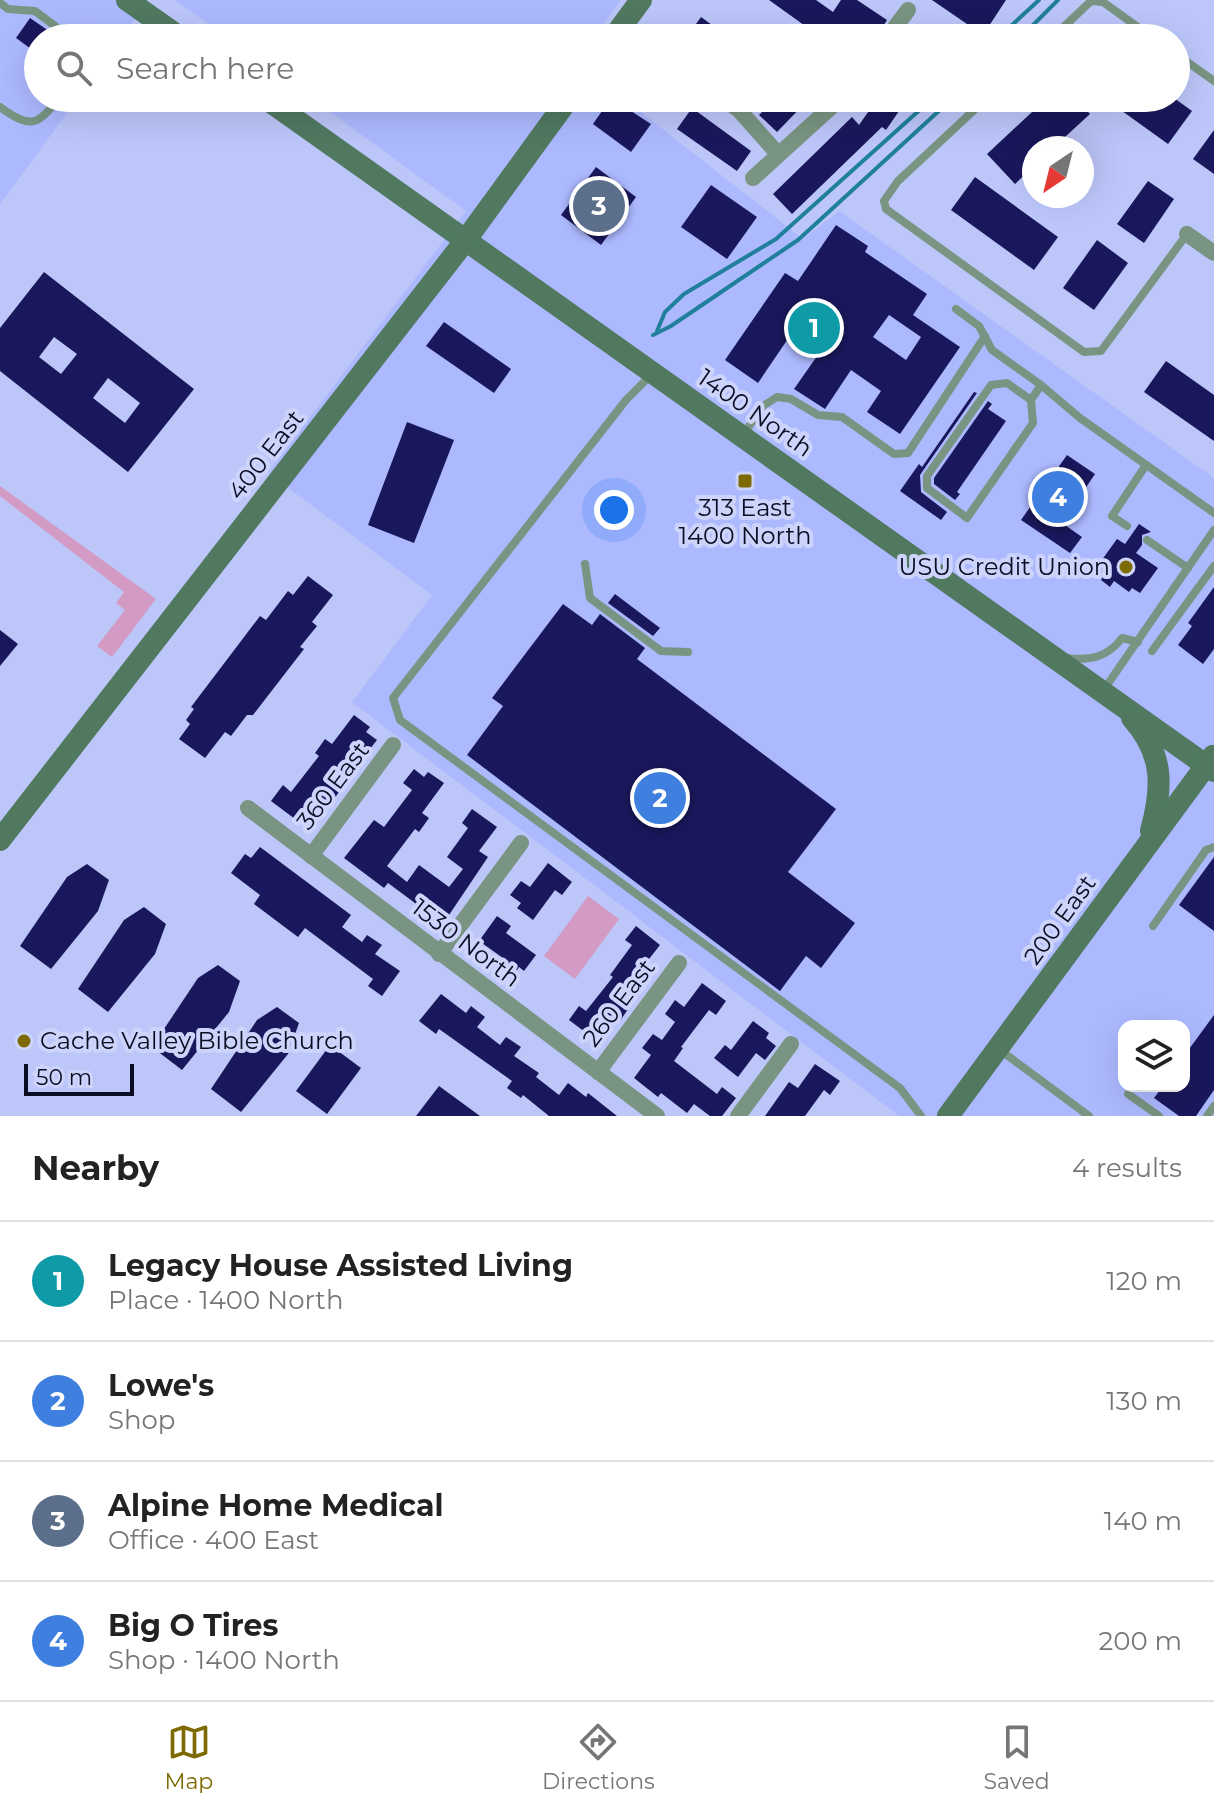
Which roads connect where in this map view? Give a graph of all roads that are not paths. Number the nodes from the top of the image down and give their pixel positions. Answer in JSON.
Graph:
{"nodes":[{"id":1,"x":127,"y":0,"type":"edge"},
{"id":2,"x":641,"y":0,"type":"edge"},
{"id":3,"x":0,"y":3,"type":"edge"},
{"id":4,"x":908,"y":10,"type":"dead end"},
{"id":5,"x":52,"y":24,"type":"edge"},
{"id":6,"x":161,"y":24,"type":"edge"},
{"id":7,"x":629,"y":24,"type":"edge"},
{"id":8,"x":898,"y":24,"type":"edge"},
{"id":9,"x":1067,"y":24,"type":"edge"},
{"id":10,"x":1134,"y":24,"type":"edge"},
{"id":11,"x":1190,"y":64,"type":"edge"},
{"id":12,"x":1214,"y":81,"type":"edge"},
{"id":13,"x":0,"y":107,"type":"edge"},
{"id":14,"x":48,"y":112,"type":"edge"},
{"id":15,"x":285,"y":112,"type":"edge"},
{"id":16,"x":559,"y":112,"type":"edge"},
{"id":17,"x":741,"y":112,"type":"edge"},
{"id":18,"x":825,"y":112,"type":"edge"},
{"id":19,"x":972,"y":112,"type":"edge"},
{"id":20,"x":778,"y":154,"type":"junction"},
{"id":21,"x":753,"y":178,"type":"dead end"},
{"id":22,"x":1187,"y":234,"type":"joint"},
{"id":23,"x":465,"y":241,"type":"junction"},
{"id":24,"x":1214,"y":253,"type":"edge"},
{"id":25,"x":956,"y":309,"type":"dead end"},
{"id":26,"x":985,"y":336,"type":"junction"},
{"id":27,"x":653,"y":373,"type":"junction"},
{"id":28,"x":1041,"y":385,"type":"junction"},
{"id":29,"x":1031,"y":400,"type":"junction"},
{"id":30,"x":742,"y":436,"type":"junction"},
{"id":31,"x":1146,"y":465,"type":"junction"},
{"id":32,"x":1214,"y":513,"type":"edge"},
{"id":33,"x":1127,"y":526,"type":"dead end"},
{"id":34,"x":1214,"y":530,"type":"edge"},
{"id":35,"x":1147,"y":540,"type":"dead end"},
{"id":36,"x":585,"y":564,"type":"dead end"},
{"id":37,"x":1214,"y":566,"type":"edge"},
{"id":38,"x":1188,"y":568,"type":"junction"},
{"id":39,"x":1138,"y":642,"type":"junction"},
{"id":40,"x":1152,"y":651,"type":"dead end"},
{"id":41,"x":688,"y":652,"type":"dead end"},
{"id":42,"x":1052,"y":656,"type":"junction"},
{"id":43,"x":1110,"y":697,"type":"junction"},
{"id":44,"x":393,"y":745,"type":"dead end"},
{"id":45,"x":1211,"y":764,"type":"edge"},
{"id":46,"x":248,"y":808,"type":"dead end"},
{"id":47,"x":0,"y":840,"type":"edge"},
{"id":48,"x":521,"y":843,"type":"dead end"},
{"id":49,"x":1147,"y":845,"type":"junction"},
{"id":50,"x":1214,"y":847,"type":"edge"},
{"id":51,"x":311,"y":856,"type":"junction"},
{"id":52,"x":1153,"y":926,"type":"dead end"},
{"id":53,"x":439,"y":954,"type":"junction"},
{"id":54,"x":679,"y":963,"type":"dead end"},
{"id":55,"x":791,"y":1044,"type":"dead end"},
{"id":56,"x":998,"y":1048,"type":"junction"},
{"id":57,"x":598,"y":1072,"type":"junction"},
{"id":58,"x":1128,"y":1094,"type":"dead end"},
{"id":59,"x":1214,"y":1106,"type":"edge"},
{"id":60,"x":657,"y":1116,"type":"edge"},
{"id":61,"x":738,"y":1116,"type":"edge"},
{"id":62,"x":921,"y":1116,"type":"edge"},
{"id":63,"x":948,"y":1116,"type":"edge"},
{"id":64,"x":1089,"y":1116,"type":"edge"},
{"id":65,"x":1159,"y":1116,"type":"edge"},
{"id":66,"x":1207,"y":1116,"type":"edge"}],
"edges":[{"from":1,"to":6,"type":"main road"},
{"from":2,"to":7,"type":"main road"},
{"from":3,"to":5,"type":"lane"},
{"from":4,"to":8,"type":"street"},
{"from":9,"to":10,"type":"lane"},
{"from":11,"to":12,"type":"lane"},
{"from":13,"to":14,"type":"lane"},
{"from":15,"to":23,"type":"main road","name":"1400 North"},
{"from":16,"to":23,"type":"main road","name":"400 East"},
{"from":17,"to":20,"type":"street"},
{"from":18,"to":20,"type":"street"},
{"from":19,"to":22,"type":"lane"},
{"from":20,"to":21,"type":"street"},
{"from":22,"to":24,"type":"street"},
{"from":23,"to":27,"type":"main road","name":"1400 North"},
{"from":23,"to":47,"type":"main road","name":"400 East"},
{"from":25,"to":26,"type":"lane"},
{"from":26,"to":28,"type":"lane"},
{"from":26,"to":30,"type":"lane"},
{"from":27,"to":30,"type":"main road","name":"1400 North"},
{"from":27,"to":62,"type":"lane"},
{"from":28,"to":29,"type":"lane"},
{"from":28,"to":31,"type":"lane"},
{"from":29,"to":29,"type":"lane"},
{"from":30,"to":42,"type":"main road","name":"1400 North"},
{"from":31,"to":32,"type":"lane"},
{"from":31,"to":33,"type":"lane"},
{"from":34,"to":38,"type":"lane"},
{"from":35,"to":38,"type":"lane"},
{"from":36,"to":41,"type":"lane"},
{"from":37,"to":40,"type":"lane"},
{"from":38,"to":39,"type":"lane"},
{"from":39,"to":42,"type":"lane"},
{"from":39,"to":43,"type":"lane"},
{"from":42,"to":43,"type":"main road","name":"1400 North"},
{"from":43,"to":45,"type":"main road","name":"1400 North"},
{"from":43,"to":49,"type":"main road"},
{"from":44,"to":51,"type":"street","name":"360 East"},
{"from":45,"to":49,"type":"main road","name":"200 East"},
{"from":46,"to":51,"type":"street","name":"1530 North"},
{"from":48,"to":53,"type":"street"},
{"from":49,"to":56,"type":"main road","name":"200 East"},
{"from":50,"to":52,"type":"lane"},
{"from":51,"to":53,"type":"street","name":"1530 North"},
{"from":53,"to":57,"type":"street","name":"1530 North"},
{"from":54,"to":57,"type":"street","name":"260 East"},
{"from":55,"to":61,"type":"street"},
{"from":56,"to":63,"type":"main road","name":"200 East"},
{"from":56,"to":64,"type":"lane"},
{"from":57,"to":60,"type":"street","name":"1530 North"},
{"from":58,"to":65,"type":"lane"},
{"from":59,"to":66,"type":"lane"}]}
